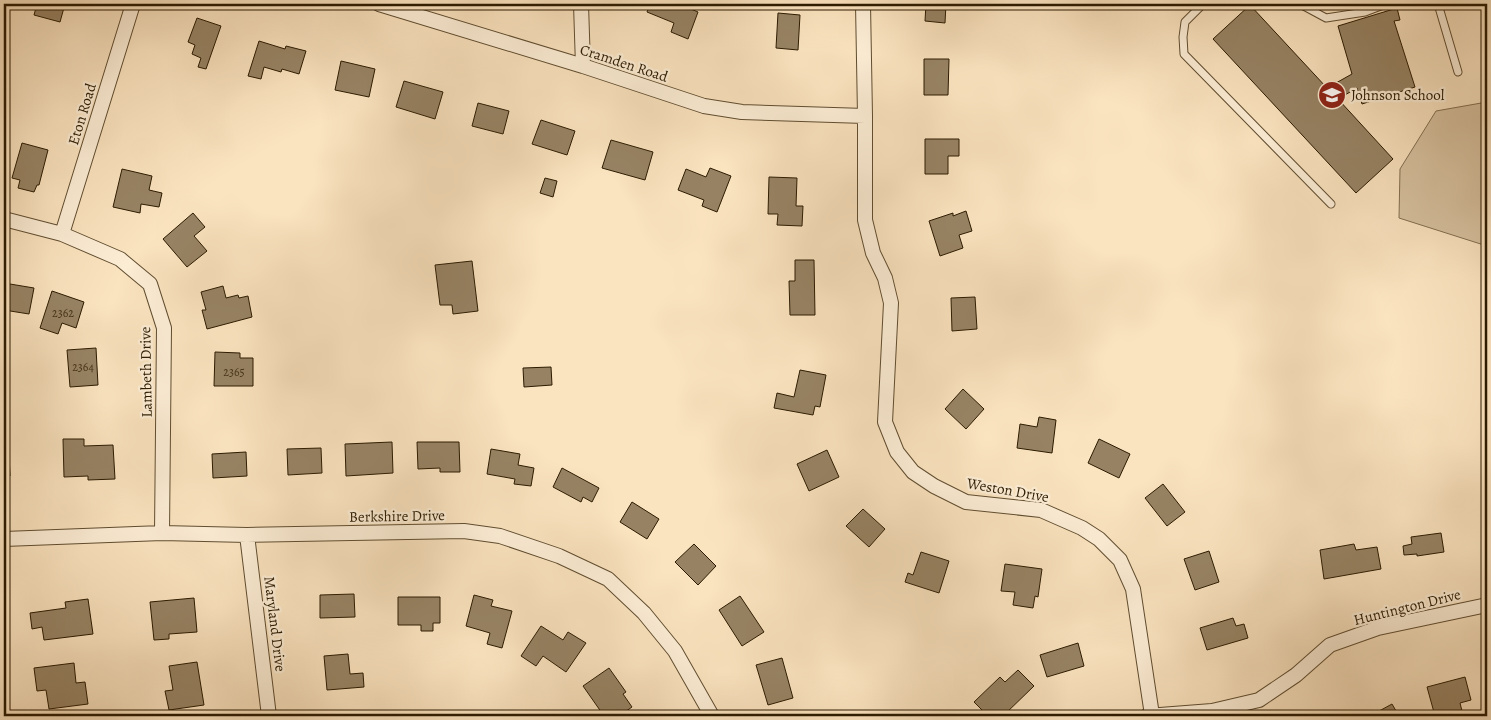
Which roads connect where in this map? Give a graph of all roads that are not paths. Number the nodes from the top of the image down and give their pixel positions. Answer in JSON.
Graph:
{"nodes":[{"id":1,"x":134,"y":4,"type":"edge"},
{"id":2,"x":380,"y":4,"type":"edge"},
{"id":3,"x":581,"y":4,"type":"edge"},
{"id":4,"x":863,"y":4,"type":"edge"},
{"id":5,"x":1203,"y":4,"type":"edge"},
{"id":6,"x":1300,"y":4,"type":"edge"},
{"id":7,"x":1386,"y":4,"type":"edge"},
{"id":8,"x":1438,"y":4,"type":"edge"},
{"id":9,"x":583,"y":66,"type":"junction"},
{"id":10,"x":1458,"y":72,"type":"dead end"},
{"id":11,"x":866,"y":116,"type":"junction"},
{"id":12,"x":1330,"y":204,"type":"dead end"},
{"id":13,"x":4,"y":219,"type":"edge"},
{"id":14,"x":62,"y":234,"type":"junction"},
{"id":15,"x":162,"y":533,"type":"junction"},
{"id":16,"x":247,"y":535,"type":"junction"},
{"id":17,"x":4,"y":539,"type":"edge"},
{"id":18,"x":1487,"y":605,"type":"edge"},
{"id":19,"x":269,"y":716,"type":"edge"},
{"id":20,"x":712,"y":716,"type":"edge"},
{"id":21,"x":1150,"y":716,"type":"edge"}],
"edges":[{"from":1,"to":14,"type":"street","name":"Eton Road"},
{"from":2,"to":9,"type":"street","name":"Cramden Road"},
{"from":3,"to":9,"type":"street"},
{"from":4,"to":11,"type":"street","name":"Weston Drive"},
{"from":5,"to":12,"type":"lane"},
{"from":6,"to":7,"type":"lane"},
{"from":8,"to":10,"type":"lane"},
{"from":9,"to":11,"type":"street","name":"Cramden Road"},
{"from":11,"to":21,"type":"street","name":"Weston Drive"},
{"from":13,"to":14,"type":"street","name":"Lambeth Drive"},
{"from":14,"to":15,"type":"street","name":"Lambeth Drive"},
{"from":15,"to":16,"type":"street","name":"Berkshire Drive"},
{"from":15,"to":17,"type":"street","name":"Berkshire Drive"},
{"from":16,"to":19,"type":"street","name":"Maryland Drive"},
{"from":16,"to":20,"type":"street","name":"Berkshire Drive"},
{"from":18,"to":21,"type":"street","name":"Huntington Drive"}]}
